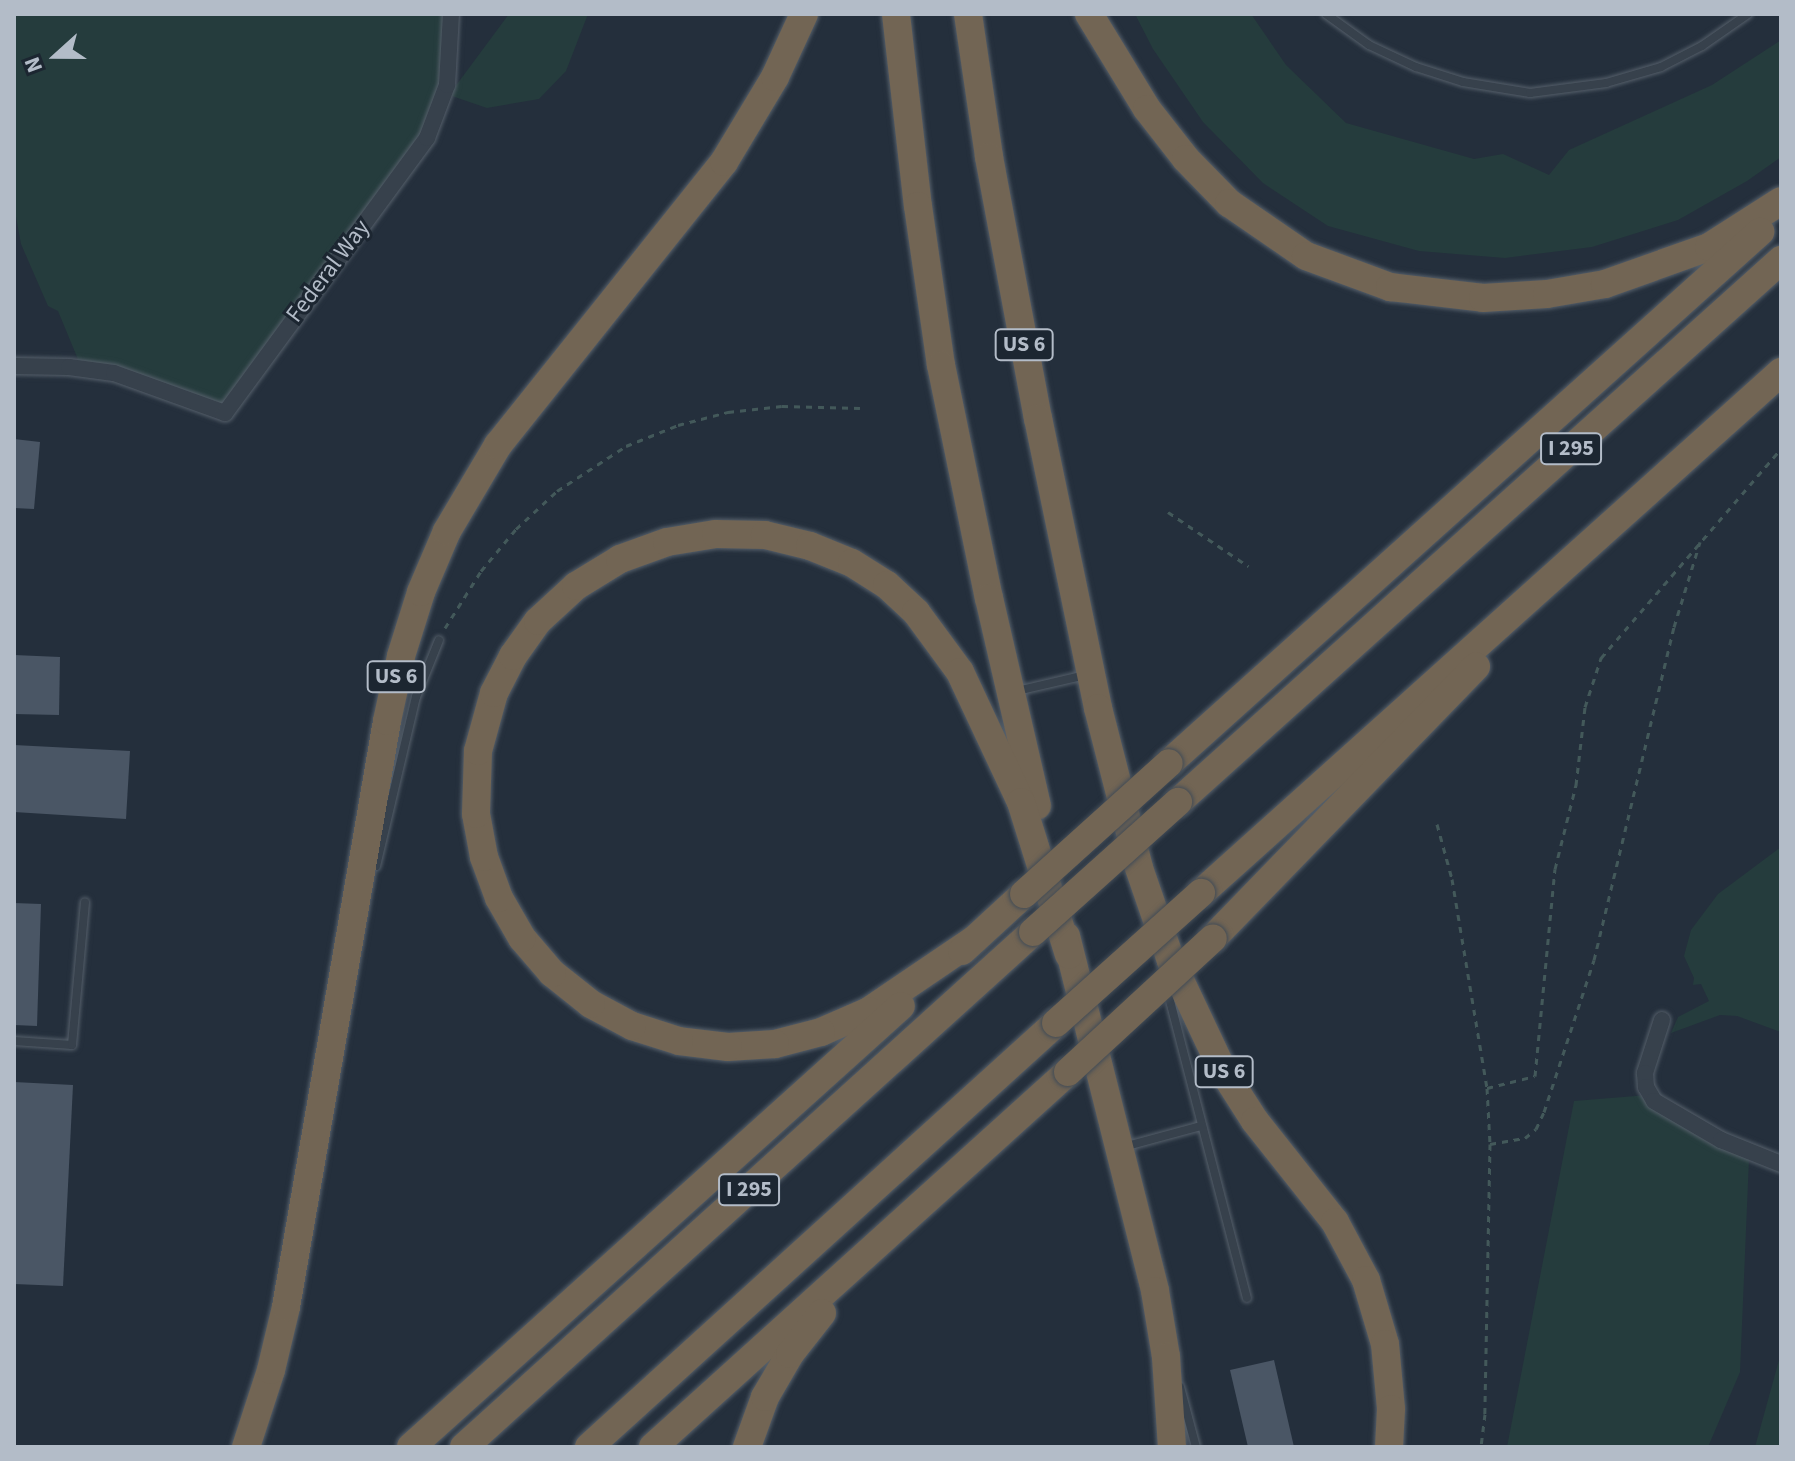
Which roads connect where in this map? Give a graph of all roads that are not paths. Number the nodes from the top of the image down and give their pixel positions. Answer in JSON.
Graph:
{"nodes":[{"id":1,"x":451,"y":14,"type":"edge"},
{"id":2,"x":804,"y":14,"type":"edge"},
{"id":3,"x":896,"y":14,"type":"edge"},
{"id":4,"x":968,"y":14,"type":"edge"},
{"id":5,"x":1089,"y":14,"type":"edge"},
{"id":6,"x":1326,"y":14,"type":"edge"},
{"id":7,"x":1748,"y":14,"type":"edge"},
{"id":8,"x":1781,"y":201,"type":"edge"},
{"id":9,"x":1781,"y":213,"type":"edge"},
{"id":10,"x":1781,"y":260,"type":"edge"},
{"id":11,"x":14,"y":366,"type":"edge"},
{"id":12,"x":1781,"y":372,"type":"edge"},
{"id":13,"x":1603,"y":532,"type":"junction"},
{"id":14,"x":439,"y":640,"type":"road end"},
{"id":15,"x":1090,"y":673,"type":"junction"},
{"id":16,"x":1010,"y":693,"type":"junction"},
{"id":17,"x":1121,"y":805,"type":"junction"},
{"id":18,"x":373,"y":879,"type":"dead end"},
{"id":19,"x":85,"y":903,"type":"dead end"},
{"id":20,"x":365,"y":910,"type":"dead end"},
{"id":21,"x":975,"y":939,"type":"junction"},
{"id":22,"x":1069,"y":955,"type":"junction"},
{"id":23,"x":1662,"y":1020,"type":"dead end"},
{"id":24,"x":14,"y":1041,"type":"edge"},
{"id":25,"x":319,"y":1111,"type":"junction"},
{"id":26,"x":1201,"y":1126,"type":"junction"},
{"id":27,"x":1119,"y":1148,"type":"junction"},
{"id":28,"x":1781,"y":1164,"type":"edge"},
{"id":29,"x":925,"y":1202,"type":"junction"},
{"id":30,"x":1147,"y":1259,"type":"junction"},
{"id":31,"x":1247,"y":1298,"type":"dead end"},
{"id":32,"x":246,"y":1447,"type":"edge"},
{"id":33,"x":411,"y":1447,"type":"edge"},
{"id":34,"x":464,"y":1447,"type":"edge"},
{"id":35,"x":589,"y":1447,"type":"edge"},
{"id":36,"x":653,"y":1447,"type":"edge"},
{"id":37,"x":747,"y":1447,"type":"edge"},
{"id":38,"x":1172,"y":1447,"type":"edge"},
{"id":39,"x":1196,"y":1447,"type":"edge"},
{"id":40,"x":1389,"y":1447,"type":"edge"}],
"edges":[{"from":1,"to":11,"type":"street","name":"Federal Way"},
{"from":2,"to":25,"type":"highway","number":"US 6"},
{"from":3,"to":16,"type":"highway"},
{"from":4,"to":15,"type":"highway","number":"US 6"},
{"from":5,"to":8,"type":"highway"},
{"from":6,"to":7,"type":"lane"},
{"from":9,"to":21,"type":"highway","bridge":true},
{"from":10,"to":34,"type":"highway","number":"I 295","bridge":true},
{"from":12,"to":13,"type":"highway"},
{"from":13,"to":29,"type":"highway","bridge":true},
{"from":13,"to":35,"type":"highway","bridge":true},
{"from":14,"to":18,"type":"lane"},
{"from":15,"to":16,"type":"lane"},
{"from":15,"to":17,"type":"highway","number":"US 6"},
{"from":16,"to":22,"type":"highway"},
{"from":17,"to":26,"type":"lane"},
{"from":17,"to":40,"type":"highway","number":"US 6"},
{"from":19,"to":24,"type":"lane"},
{"from":20,"to":25,"type":"lane"},
{"from":21,"to":22,"type":"highway"},
{"from":21,"to":33,"type":"highway"},
{"from":22,"to":27,"type":"highway"},
{"from":23,"to":28,"type":"street"},
{"from":25,"to":32,"type":"highway","number":"US 6"},
{"from":26,"to":27,"type":"lane"},
{"from":26,"to":31,"type":"lane"},
{"from":27,"to":30,"type":"highway"},
{"from":29,"to":36,"type":"highway"},
{"from":29,"to":37,"type":"highway"},
{"from":30,"to":38,"type":"highway"},
{"from":30,"to":39,"type":"lane"}]}
